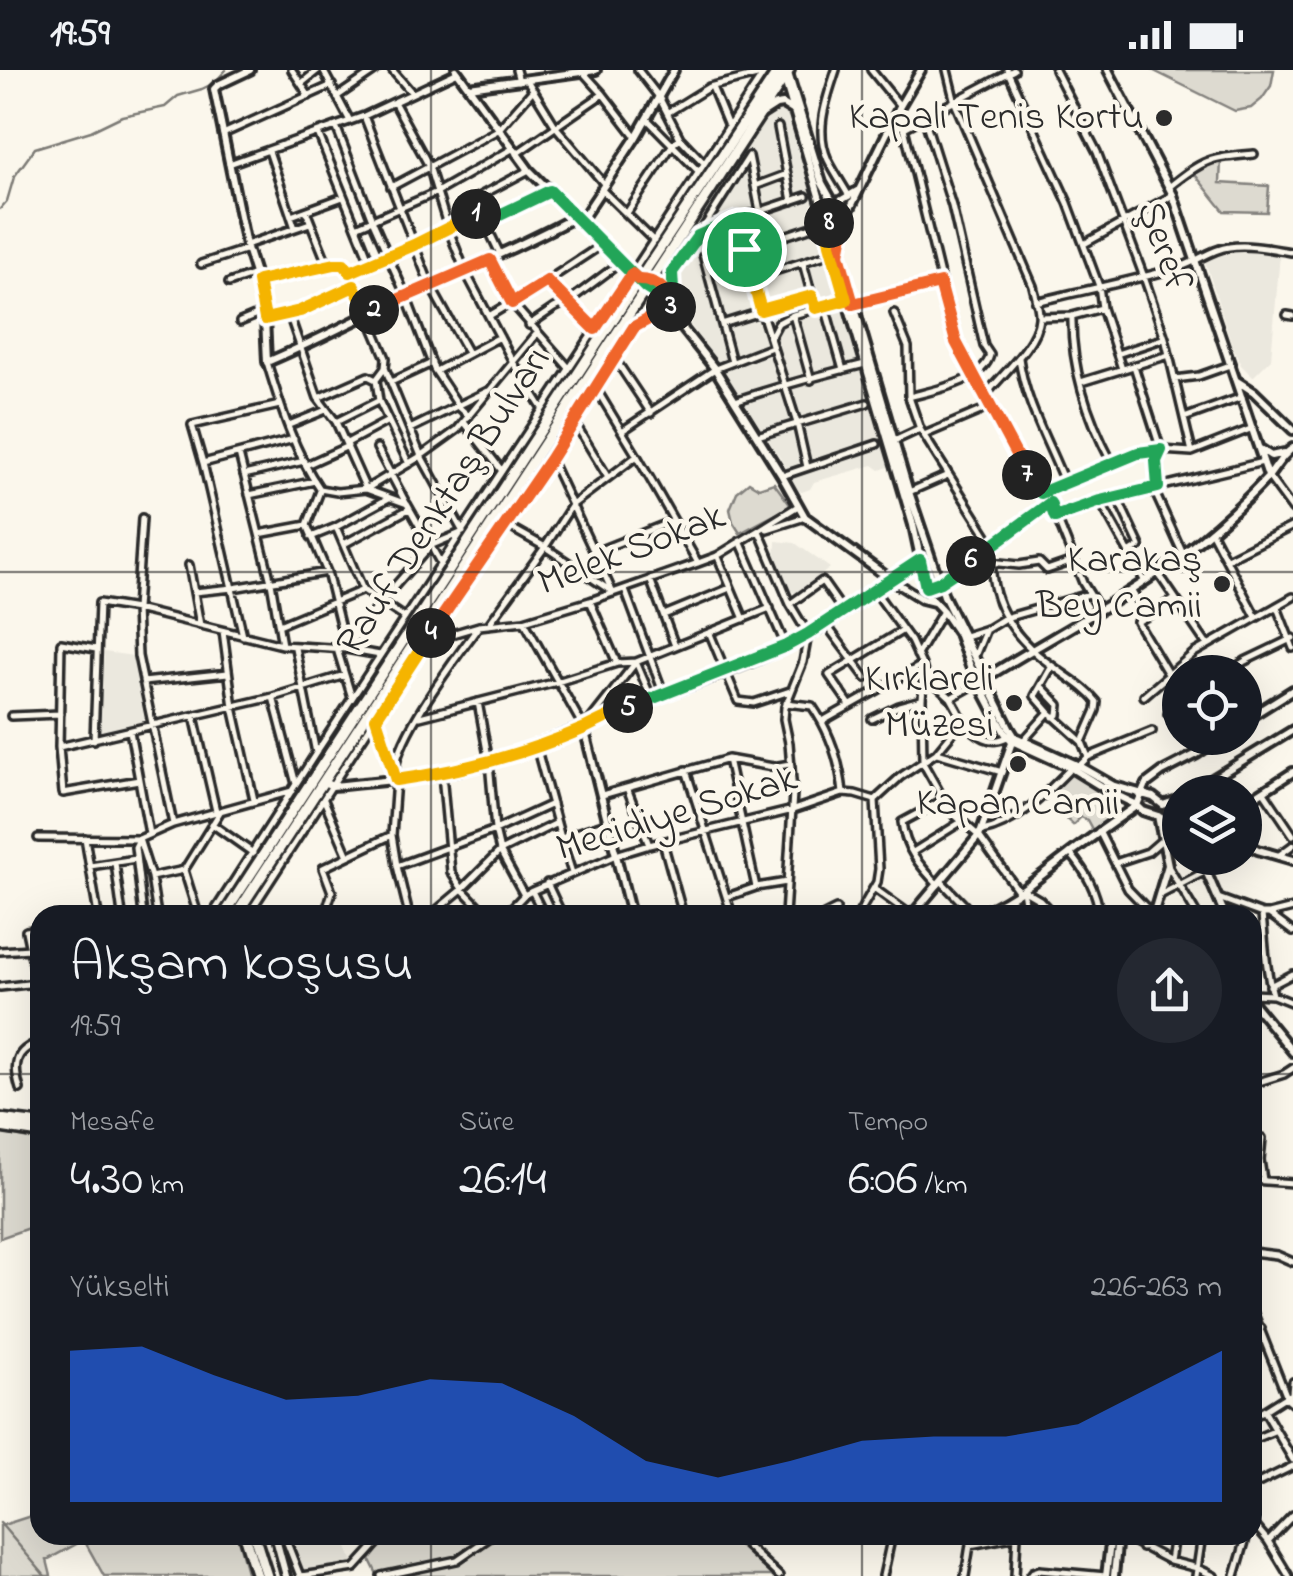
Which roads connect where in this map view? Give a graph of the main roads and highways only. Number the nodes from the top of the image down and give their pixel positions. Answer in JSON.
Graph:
{"nodes":[{"id":1,"x":779,"y":71,"type":"edge"},
{"id":2,"x":642,"y":280,"type":"junction"},
{"id":3,"x":231,"y":905,"type":"edge"},
{"id":4,"x":245,"y":905,"type":"edge"},
{"id":5,"x":0,"y":1118,"type":"edge"},
{"id":6,"x":30,"y":1122,"type":"edge"},
{"id":7,"x":0,"y":1127,"type":"edge"},
{"id":8,"x":30,"y":1132,"type":"edge"},
{"id":9,"x":247,"y":1545,"type":"edge"},
{"id":10,"x":257,"y":1545,"type":"edge"},
{"id":11,"x":256,"y":1576,"type":"edge"},
{"id":12,"x":267,"y":1576,"type":"edge"}],
"edges":[{"from":1,"to":2,"type":"highway","name":"Rauf Denktaş Bulvarı"},
{"from":1,"to":2,"type":"highway","name":"Rauf Denktaş Bulvarı"},
{"from":2,"to":3,"type":"highway","name":"Rauf Denktaş Bulvarı"},
{"from":2,"to":4,"type":"highway","name":"Rauf Denktaş Bulvarı"},
{"from":5,"to":6,"type":"highway"},
{"from":7,"to":8,"type":"highway"},
{"from":9,"to":11,"type":"highway"},
{"from":10,"to":12,"type":"highway"}]}
